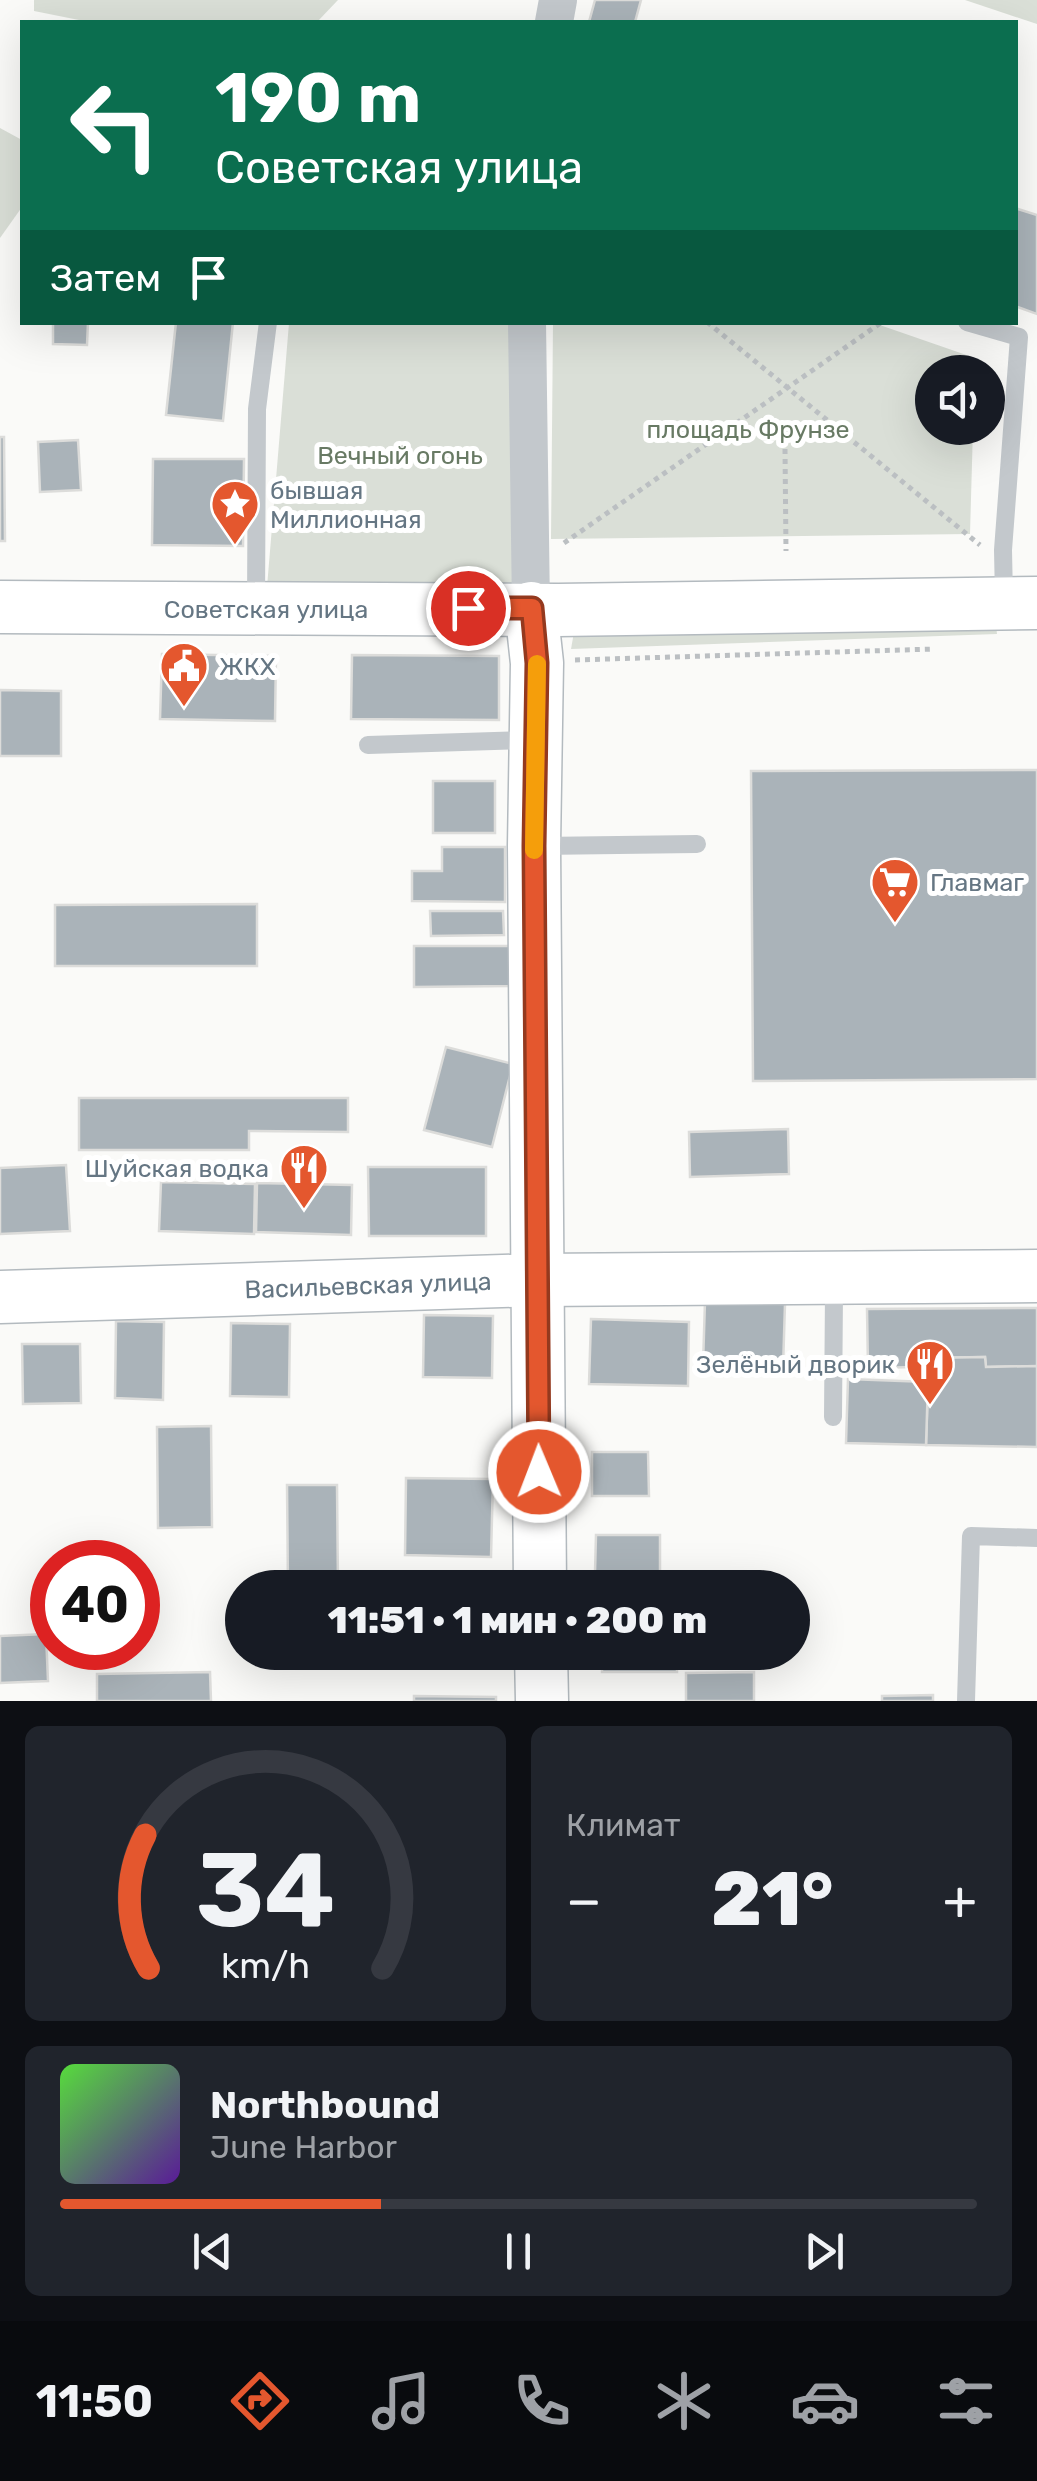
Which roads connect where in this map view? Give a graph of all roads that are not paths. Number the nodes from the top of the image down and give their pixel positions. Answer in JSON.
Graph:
{"nodes":[{"id":1,"x":268,"y":325,"type":"edge"},
{"id":2,"x":527,"y":325,"type":"edge"},
{"id":3,"x":978,"y":325,"type":"edge"},
{"id":4,"x":1021,"y":604,"type":"edge"},
{"id":5,"x":0,"y":607,"type":"edge"},
{"id":6,"x":532,"y":608,"type":"junction"},
{"id":7,"x":256,"y":610,"type":"junction"},
{"id":8,"x":536,"y":740,"type":"junction"},
{"id":9,"x":368,"y":745,"type":"dead end"},
{"id":10,"x":697,"y":844,"type":"dead end"},
{"id":11,"x":534,"y":846,"type":"junction"},
{"id":12,"x":1037,"y":1276,"type":"edge"},
{"id":13,"x":536,"y":1280,"type":"junction"},
{"id":14,"x":834,"y":1292,"type":"dead end"},
{"id":15,"x":0,"y":1297,"type":"edge"},
{"id":16,"x":833,"y":1417,"type":"dead end"},
{"id":17,"x":1037,"y":1538,"type":"edge"},
{"id":18,"x":540,"y":1570,"type":"edge"},
{"id":19,"x":542,"y":1670,"type":"edge"},
{"id":20,"x":542,"y":1701,"type":"edge"},
{"id":21,"x":966,"y":1701,"type":"edge"}],
"edges":[{"from":1,"to":7,"type":"lane"},
{"from":2,"to":6,"type":"street"},
{"from":3,"to":4,"type":"lane"},
{"from":4,"to":6,"type":"street"},
{"from":5,"to":7,"type":"street","name":"Советская улица"},
{"from":6,"to":7,"type":"street","name":"Советская улица"},
{"from":6,"to":8,"type":"street"},
{"from":8,"to":9,"type":"lane"},
{"from":8,"to":11,"type":"street"},
{"from":10,"to":11,"type":"lane"},
{"from":11,"to":13,"type":"street"},
{"from":12,"to":13,"type":"street","name":"Васильевская улица"},
{"from":13,"to":15,"type":"street","name":"Васильевская улица"},
{"from":13,"to":18,"type":"street"},
{"from":14,"to":16,"type":"lane"},
{"from":17,"to":21,"type":"lane"},
{"from":19,"to":20,"type":"street"}]}
